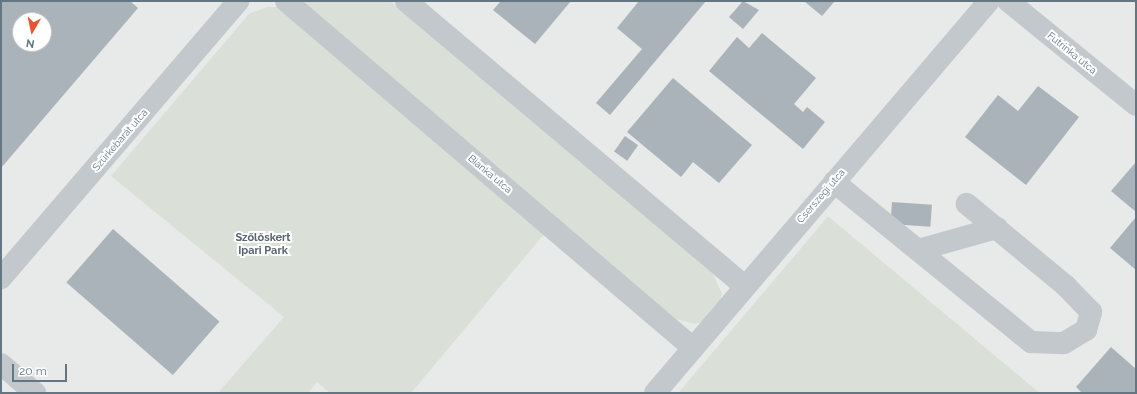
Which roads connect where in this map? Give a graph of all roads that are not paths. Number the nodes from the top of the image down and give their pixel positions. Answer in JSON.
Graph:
{"nodes":[{"id":1,"x":238,"y":1,"type":"edge"},
{"id":2,"x":286,"y":1,"type":"edge"},
{"id":3,"x":406,"y":1,"type":"edge"},
{"id":4,"x":989,"y":1,"type":"edge"},
{"id":5,"x":1008,"y":1,"type":"edge"},
{"id":6,"x":1136,"y":105,"type":"edge"},
{"id":7,"x":834,"y":182,"type":"junction"},
{"id":8,"x":967,"y":204,"type":"dead end"},
{"id":9,"x":997,"y":228,"type":"junction"},
{"id":10,"x":918,"y":250,"type":"junction"},
{"id":11,"x":1,"y":278,"type":"edge"},
{"id":12,"x":744,"y":286,"type":"junction"},
{"id":13,"x":693,"y":348,"type":"junction"},
{"id":14,"x":1,"y":364,"type":"edge"},
{"id":15,"x":35,"y":393,"type":"edge"},
{"id":16,"x":655,"y":393,"type":"edge"}],
"edges":[{"from":1,"to":11,"type":"street","name":"Szürkebarát utca"},
{"from":2,"to":13,"type":"street","name":"Bianka utca"},
{"from":3,"to":12,"type":"street"},
{"from":4,"to":7,"type":"street","name":"Cserszegi utca"},
{"from":5,"to":6,"type":"street","name":"Futrinka utca"},
{"from":7,"to":10,"type":"street"},
{"from":7,"to":12,"type":"street","name":"Cserszegi utca"},
{"from":8,"to":9,"type":"street"},
{"from":9,"to":10,"type":"street"},
{"from":9,"to":10,"type":"street"},
{"from":12,"to":13,"type":"street","name":"Cserszegi utca"},
{"from":13,"to":16,"type":"street","name":"Cserszegi utca"},
{"from":14,"to":15,"type":"street"}]}
